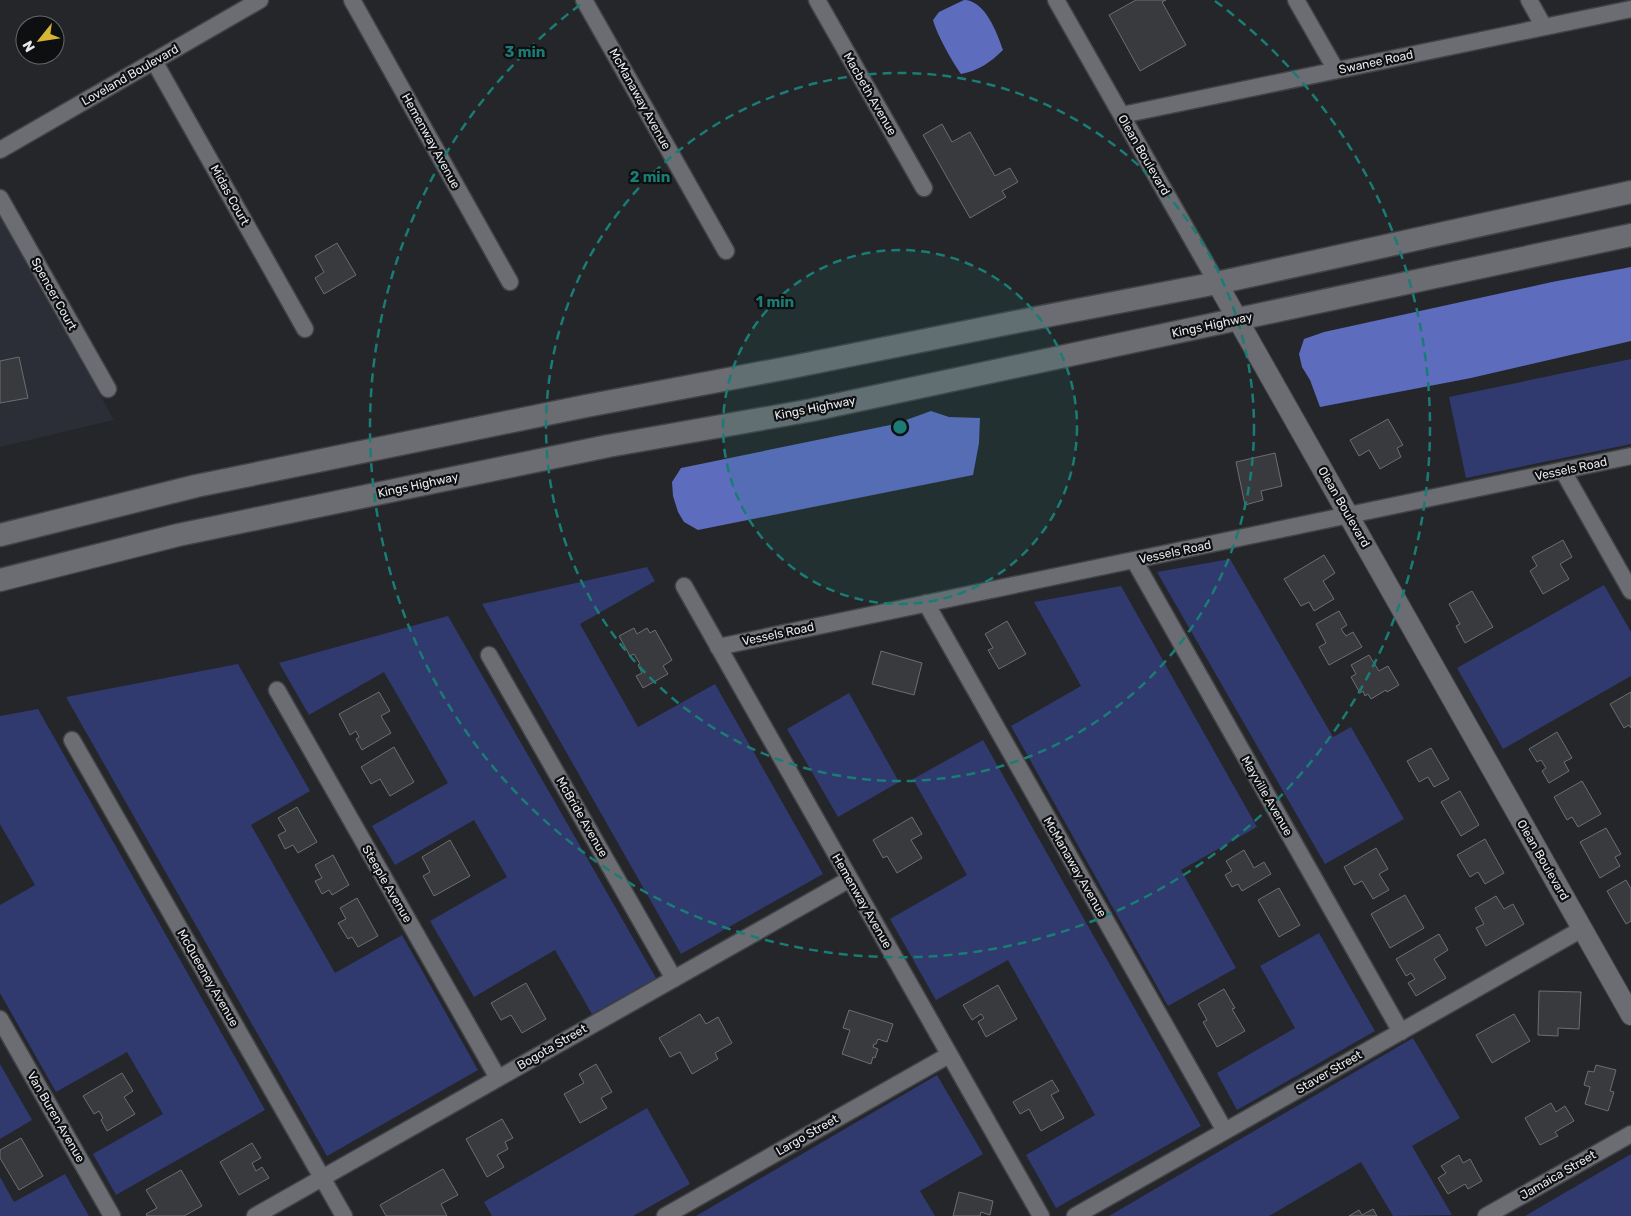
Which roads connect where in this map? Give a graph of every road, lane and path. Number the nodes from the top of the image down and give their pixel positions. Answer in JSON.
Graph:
{"nodes":[{"id":1,"x":260,"y":0,"type":"edge"},
{"id":2,"x":352,"y":0,"type":"edge"},
{"id":3,"x":584,"y":0,"type":"edge"},
{"id":4,"x":817,"y":0,"type":"edge"},
{"id":5,"x":1056,"y":0,"type":"edge"},
{"id":6,"x":1296,"y":0,"type":"edge"},
{"id":7,"x":1529,"y":0,"type":"edge"},
{"id":8,"x":1631,"y":9,"type":"edge"},
{"id":9,"x":1544,"y":27,"type":"junction"},
{"id":10,"x":154,"y":61,"type":"junction"},
{"id":11,"x":1336,"y":70,"type":"junction"},
{"id":12,"x":1122,"y":115,"type":"junction"},
{"id":13,"x":0,"y":150,"type":"edge"},
{"id":14,"x":924,"y":188,"type":"dead end"},
{"id":15,"x":1631,"y":192,"type":"edge"},
{"id":16,"x":0,"y":198,"type":"edge"},
{"id":17,"x":1631,"y":235,"type":"edge"},
{"id":18,"x":726,"y":251,"type":"dead end"},
{"id":19,"x":510,"y":282,"type":"dead end"},
{"id":20,"x":1217,"y":283,"type":"junction"},
{"id":21,"x":1237,"y":320,"type":"junction"},
{"id":22,"x":305,"y":329,"type":"dead end"},
{"id":23,"x":108,"y":389,"type":"dead end"},
{"id":24,"x":1631,"y":456,"type":"edge"},
{"id":25,"x":1563,"y":470,"type":"junction"},
{"id":26,"x":1348,"y":515,"type":"junction"},
{"id":27,"x":0,"y":535,"type":"edge"},
{"id":28,"x":1134,"y":560,"type":"junction"},
{"id":29,"x":0,"y":580,"type":"edge"},
{"id":30,"x":684,"y":586,"type":"dead end"},
{"id":31,"x":1631,"y":591,"type":"edge"},
{"id":32,"x":926,"y":603,"type":"junction"},
{"id":33,"x":718,"y":647,"type":"junction"},
{"id":34,"x":489,"y":655,"type":"dead end"},
{"id":35,"x":276,"y":690,"type":"dead end"},
{"id":36,"x":72,"y":740,"type":"dead end"},
{"id":37,"x":850,"y":879,"type":"junction"},
{"id":38,"x":1582,"y":929,"type":"junction"},
{"id":39,"x":674,"y":979,"type":"junction"},
{"id":40,"x":1631,"y":1015,"type":"edge"},
{"id":41,"x":0,"y":1019,"type":"edge"},
{"id":42,"x":1400,"y":1032,"type":"junction"},
{"id":43,"x":949,"y":1055,"type":"junction"},
{"id":44,"x":498,"y":1078,"type":"junction"},
{"id":45,"x":1225,"y":1131,"type":"junction"},
{"id":46,"x":1631,"y":1134,"type":"edge"},
{"id":47,"x":322,"y":1178,"type":"junction"},
{"id":48,"x":1503,"y":1212,"type":"edge"},
{"id":49,"x":112,"y":1216,"type":"edge"},
{"id":50,"x":255,"y":1216,"type":"edge"},
{"id":51,"x":344,"y":1216,"type":"edge"},
{"id":52,"x":665,"y":1216,"type":"edge"},
{"id":53,"x":1041,"y":1216,"type":"edge"},
{"id":54,"x":1075,"y":1216,"type":"edge"},
{"id":55,"x":1486,"y":1216,"type":"edge"}],
"edges":[{"from":1,"to":10,"type":"street","name":"Loveland Boulevard"},
{"from":2,"to":19,"type":"street","name":"Hemenway Avenue"},
{"from":3,"to":18,"type":"street","name":"McManaway Avenue"},
{"from":4,"to":14,"type":"street","name":"Macbeth Avenue"},
{"from":5,"to":12,"type":"street","name":"Olean Boulevard"},
{"from":6,"to":11,"type":"street"},
{"from":7,"to":9,"type":"street"},
{"from":8,"to":9,"type":"street","name":"Swanee Road"},
{"from":9,"to":11,"type":"street","name":"Swanee Road"},
{"from":10,"to":13,"type":"street","name":"Loveland Boulevard"},
{"from":10,"to":22,"type":"street","name":"Midas Court"},
{"from":11,"to":12,"type":"street","name":"Swanee Road"},
{"from":12,"to":20,"type":"street","name":"Olean Boulevard"},
{"from":15,"to":20,"type":"main road"},
{"from":16,"to":23,"type":"street","name":"Spencer Court"},
{"from":17,"to":21,"type":"main road","name":"Kings Highway"},
{"from":20,"to":21,"type":"street","name":"Olean Boulevard"},
{"from":20,"to":27,"type":"main road"},
{"from":21,"to":26,"type":"street","name":"Olean Boulevard"},
{"from":21,"to":29,"type":"main road","name":"Kings Highway"},
{"from":24,"to":25,"type":"street","name":"Vessels Road"},
{"from":25,"to":26,"type":"street","name":"Vessels Road"},
{"from":25,"to":31,"type":"street"},
{"from":26,"to":28,"type":"street","name":"Vessels Road"},
{"from":26,"to":38,"type":"street","name":"Olean Boulevard"},
{"from":28,"to":32,"type":"street","name":"Vessels Road"},
{"from":28,"to":42,"type":"street","name":"Mayville Avenue"},
{"from":30,"to":33,"type":"street","name":"Hemenway Avenue"},
{"from":32,"to":33,"type":"street","name":"Vessels Road"},
{"from":32,"to":45,"type":"street","name":"McManaway Avenue"},
{"from":33,"to":37,"type":"street","name":"Hemenway Avenue"},
{"from":34,"to":39,"type":"street","name":"McBride Avenue"},
{"from":35,"to":44,"type":"street","name":"Steeple Avenue"},
{"from":36,"to":47,"type":"street","name":"McQueeney Avenue"},
{"from":37,"to":39,"type":"street","name":"Bogota Street"},
{"from":37,"to":43,"type":"street","name":"Hemenway Avenue"},
{"from":38,"to":40,"type":"street","name":"Olean Boulevard"},
{"from":38,"to":42,"type":"street","name":"Staver Street"},
{"from":39,"to":44,"type":"street","name":"Bogota Street"},
{"from":41,"to":49,"type":"street","name":"Van Buren Avenue"},
{"from":42,"to":45,"type":"street","name":"Staver Street"},
{"from":43,"to":52,"type":"street","name":"Largo Street"},
{"from":43,"to":53,"type":"street","name":"Hemenway Avenue"},
{"from":44,"to":47,"type":"street","name":"Bogota Street"},
{"from":45,"to":54,"type":"street","name":"Staver Street"},
{"from":46,"to":48,"type":"street","name":"Jamaica Street"},
{"from":47,"to":50,"type":"street","name":"Bogota Street"},
{"from":47,"to":51,"type":"street","name":"McQueeney Avenue"},
{"from":48,"to":55,"type":"street","name":"Jamaica Street"}]}
